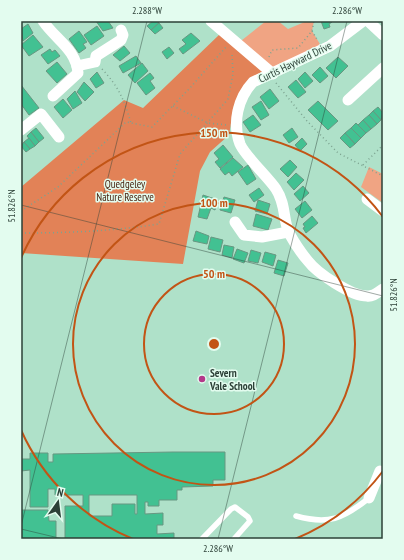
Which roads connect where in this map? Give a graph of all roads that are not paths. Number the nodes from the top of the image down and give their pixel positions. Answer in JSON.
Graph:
{"nodes":[{"id":1,"x":43,"y":21,"type":"edge"},
{"id":2,"x":211,"y":21,"type":"edge"},
{"id":3,"x":364,"y":21,"type":"edge"},
{"id":4,"x":368,"y":21,"type":"edge"},
{"id":5,"x":121,"y":30,"type":"dead end"},
{"id":6,"x":383,"y":35,"type":"edge"},
{"id":7,"x":383,"y":68,"type":"edge"},
{"id":8,"x":78,"y":69,"type":"junction"},
{"id":9,"x":276,"y":72,"type":"junction"},
{"id":10,"x":53,"y":96,"type":"dead end"},
{"id":11,"x":348,"y":100,"type":"dead end"},
{"id":12,"x":21,"y":130,"type":"edge"},
{"id":13,"x":59,"y":137,"type":"dead end"},
{"id":14,"x":367,"y":199,"type":"dead end"},
{"id":15,"x":383,"y":211,"type":"edge"},
{"id":16,"x":235,"y":222,"type":"dead end"},
{"id":17,"x":288,"y":232,"type":"junction"},
{"id":18,"x":383,"y":289,"type":"edge"},
{"id":19,"x":380,"y":471,"type":"dead end"},
{"id":20,"x":379,"y":483,"type":"edge"},
{"id":21,"x":369,"y":498,"type":"joint"},
{"id":22,"x":296,"y":516,"type":"dead end"},
{"id":23,"x":202,"y":539,"type":"edge"},
{"id":24,"x":234,"y":539,"type":"edge"}],
"edges":[{"from":1,"to":8,"type":"street"},
{"from":2,"to":9,"type":"street"},
{"from":3,"to":9,"type":"street","name":"Curtis Hayward Drive"},
{"from":4,"to":6,"type":"street"},
{"from":5,"to":8,"type":"street"},
{"from":7,"to":11,"type":"street"},
{"from":8,"to":10,"type":"street"},
{"from":9,"to":17,"type":"street","name":"Curtis Hayward Drive"},
{"from":12,"to":13,"type":"street"},
{"from":14,"to":15,"type":"street"},
{"from":16,"to":17,"type":"street"},
{"from":17,"to":18,"type":"street","name":"Curtis Hayward Drive"},
{"from":19,"to":20,"type":"street"},
{"from":20,"to":21,"type":"street"},
{"from":21,"to":22,"type":"lane"},
{"from":23,"to":24,"type":"lane"}]}
